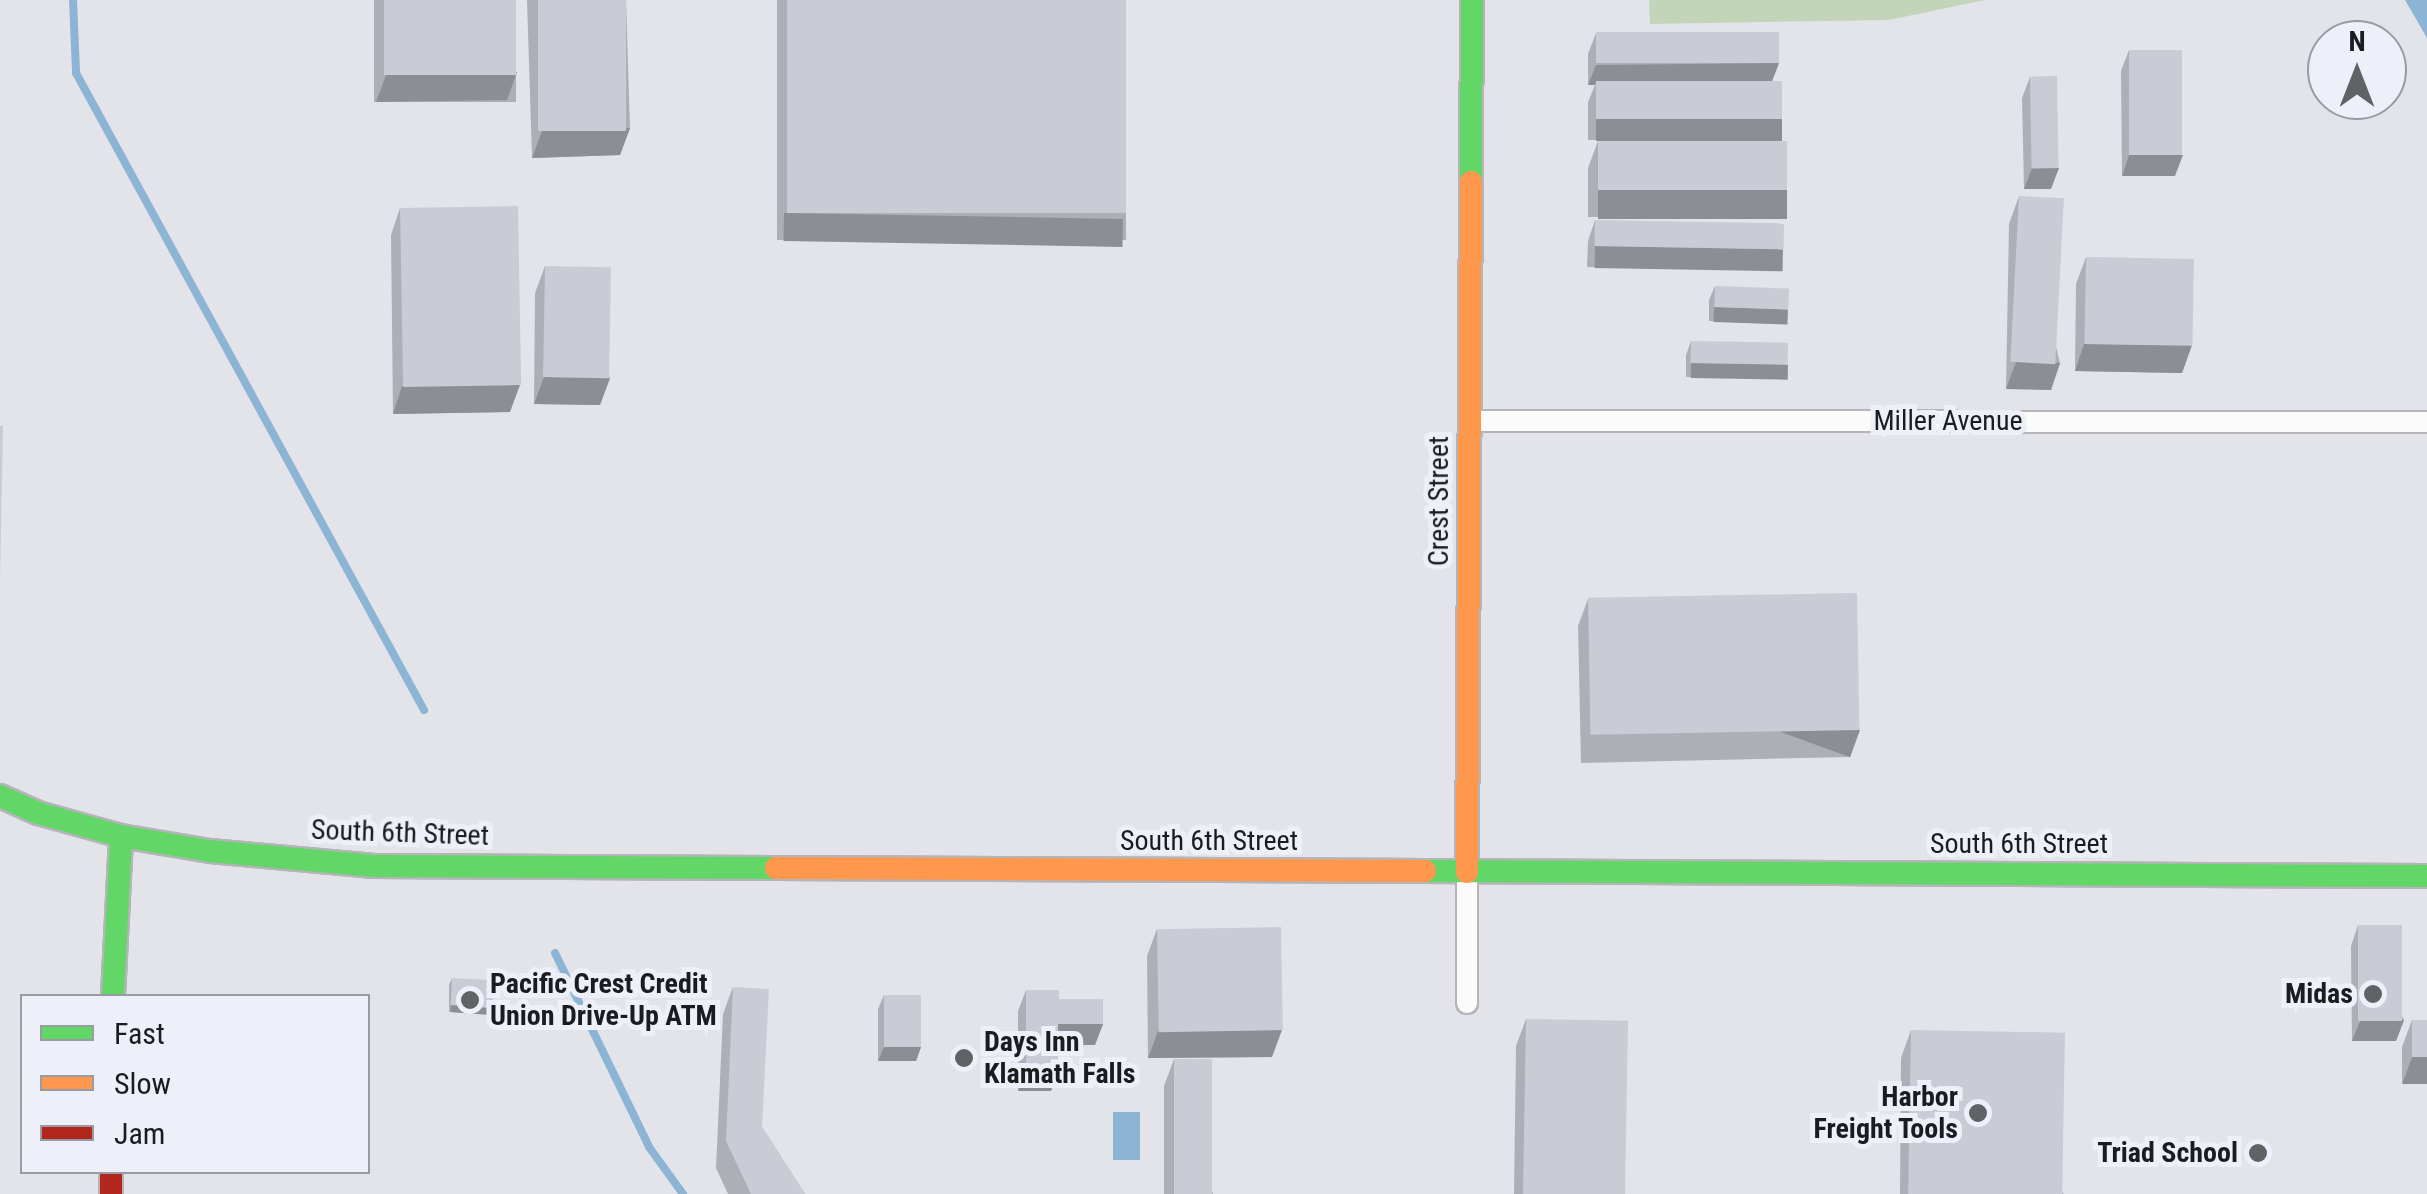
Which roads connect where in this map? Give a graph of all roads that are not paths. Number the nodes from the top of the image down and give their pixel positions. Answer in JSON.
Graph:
{"nodes":[{"id":1,"x":1472,"y":0,"type":"edge"},
{"id":2,"x":1470,"y":420,"type":"junction"},
{"id":3,"x":2427,"y":422,"type":"edge"},
{"id":4,"x":0,"y":796,"type":"edge"},
{"id":5,"x":121,"y":836,"type":"junction"},
{"id":6,"x":1466,"y":872,"type":"junction"},
{"id":7,"x":2427,"y":876,"type":"edge"},
{"id":8,"x":113,"y":994,"type":"edge"},
{"id":9,"x":1467,"y":1003,"type":"dead end"}],
"edges":[{"from":1,"to":2,"type":"main road","name":"Crest Street"},
{"from":2,"to":3,"type":"street","name":"Miller Avenue"},
{"from":2,"to":6,"type":"main road","name":"Crest Street"},
{"from":4,"to":5,"type":"main road","name":"South 6th Street"},
{"from":5,"to":6,"type":"main road","name":"South 6th Street"},
{"from":5,"to":8,"type":"main road"},
{"from":6,"to":7,"type":"main road","name":"South 6th Street"},
{"from":6,"to":9,"type":"street","name":"Crest Street"}]}
